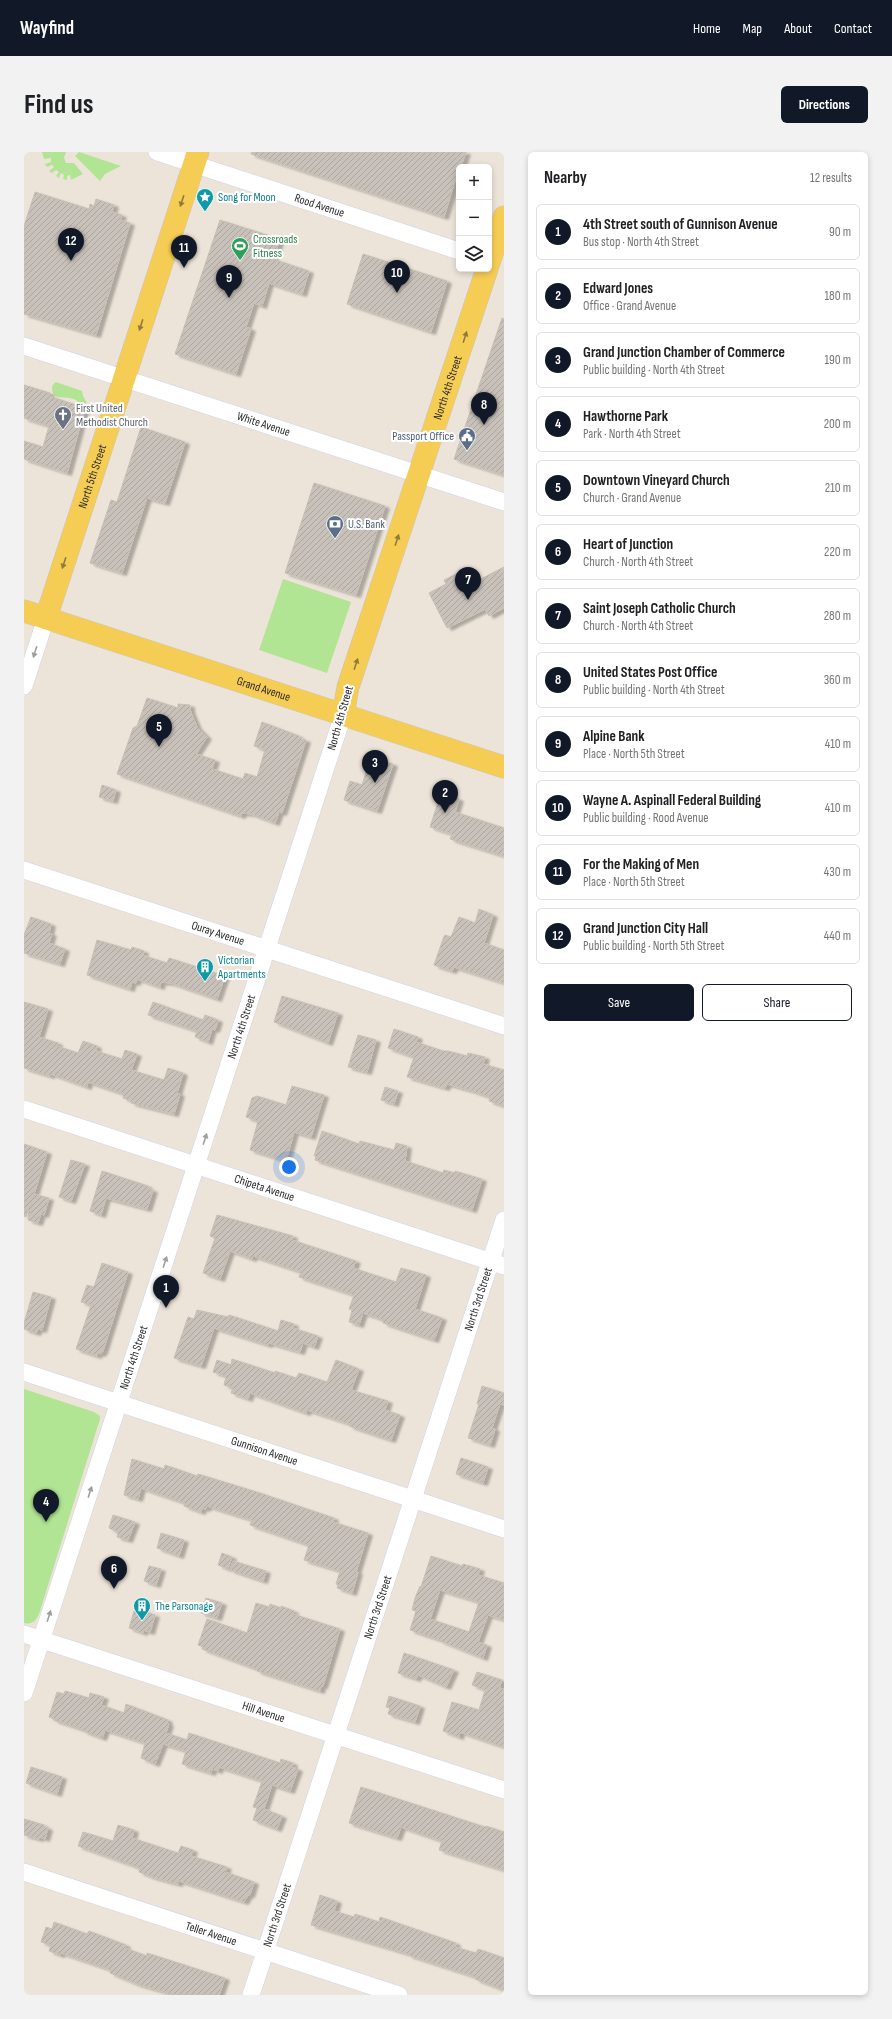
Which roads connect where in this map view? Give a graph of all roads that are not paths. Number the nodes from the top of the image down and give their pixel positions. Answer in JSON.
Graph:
{"nodes":[{"id":1,"x":156,"y":152,"type":"edge"},
{"id":2,"x":196,"y":158,"type":"edge"},
{"id":3,"x":504,"y":217,"type":"edge"},
{"id":4,"x":456,"y":250,"type":"edge"},
{"id":5,"x":492,"y":262,"type":"edge"},
{"id":6,"x":489,"y":272,"type":"edge"},
{"id":7,"x":24,"y":346,"type":"edge"},
{"id":8,"x":124,"y":378,"type":"junction"},
{"id":9,"x":419,"y":474,"type":"junction"},
{"id":10,"x":504,"y":502,"type":"edge"},
{"id":11,"x":24,"y":611,"type":"edge"},
{"id":12,"x":46,"y":618,"type":"junction"},
{"id":13,"x":24,"y":686,"type":"edge"},
{"id":14,"x":343,"y":715,"type":"junction"},
{"id":15,"x":504,"y":767,"type":"edge"},
{"id":16,"x":24,"y":870,"type":"edge"},
{"id":17,"x":267,"y":949,"type":"junction"},
{"id":18,"x":504,"y":1026,"type":"edge"},
{"id":19,"x":24,"y":1109,"type":"edge"},
{"id":20,"x":197,"y":1166,"type":"junction"},
{"id":21,"x":504,"y":1220,"type":"edge"},
{"id":22,"x":497,"y":1264,"type":"edge"},
{"id":23,"x":24,"y":1372,"type":"edge"},
{"id":24,"x":119,"y":1403,"type":"junction"},
{"id":25,"x":413,"y":1499,"type":"junction"},
{"id":26,"x":504,"y":1529,"type":"edge"},
{"id":27,"x":24,"y":1634,"type":"edge"},
{"id":28,"x":41,"y":1639,"type":"junction"},
{"id":29,"x":24,"y":1693,"type":"edge"},
{"id":30,"x":336,"y":1735,"type":"junction"},
{"id":31,"x":504,"y":1790,"type":"edge"},
{"id":32,"x":24,"y":1872,"type":"edge"},
{"id":33,"x":266,"y":1951,"type":"junction"},
{"id":34,"x":252,"y":1995,"type":"edge"},
{"id":35,"x":399,"y":1995,"type":"edge"}],
"edges":[{"from":1,"to":2,"type":"street","name":"Rood Avenue"},
{"from":2,"to":4,"type":"street","name":"Rood Avenue"},
{"from":2,"to":8,"type":"main road","name":"North 5th Street","one_way":true},
{"from":3,"to":5,"type":"main road","name":"North 4th Street"},
{"from":9,"to":6,"type":"main road","name":"North 4th Street","one_way":true},
{"from":7,"to":8,"type":"street","name":"White Avenue"},
{"from":8,"to":9,"type":"street","name":"White Avenue"},
{"from":8,"to":12,"type":"main road","name":"North 5th Street","one_way":true},
{"from":9,"to":10,"type":"street","name":"White Avenue"},
{"from":14,"to":9,"type":"main road","name":"North 4th Street","one_way":true},
{"from":11,"to":12,"type":"main road","name":"Grand Avenue"},
{"from":12,"to":13,"type":"street","name":"North 5th Street","one_way":true},
{"from":12,"to":14,"type":"main road","name":"Grand Avenue"},
{"from":14,"to":15,"type":"main road","name":"Grand Avenue"},
{"from":14,"to":17,"type":"street","name":"North 4th Street"},
{"from":16,"to":17,"type":"street","name":"Ouray Avenue"},
{"from":17,"to":18,"type":"street","name":"Ouray Avenue"},
{"from":20,"to":17,"type":"street","name":"North 4th Street","one_way":true},
{"from":19,"to":20,"type":"street","name":"Chipeta Avenue"},
{"from":20,"to":22,"type":"street","name":"Chipeta Avenue"},
{"from":24,"to":20,"type":"street","name":"North 4th Street","one_way":true},
{"from":21,"to":22,"type":"street","name":"North 3rd Street"},
{"from":22,"to":25,"type":"street","name":"North 3rd Street"},
{"from":23,"to":24,"type":"street","name":"Gunnison Avenue"},
{"from":24,"to":25,"type":"street","name":"Gunnison Avenue"},
{"from":28,"to":24,"type":"street","name":"North 4th Street","one_way":true},
{"from":25,"to":26,"type":"street","name":"Gunnison Avenue"},
{"from":25,"to":30,"type":"street","name":"North 3rd Street"},
{"from":27,"to":28,"type":"street","name":"Hill Avenue"},
{"from":28,"to":29,"type":"street","name":"North 4th Street"},
{"from":28,"to":30,"type":"street","name":"Hill Avenue"},
{"from":30,"to":31,"type":"street","name":"Hill Avenue"},
{"from":30,"to":33,"type":"street","name":"North 3rd Street"},
{"from":32,"to":33,"type":"street","name":"Teller Avenue"},
{"from":33,"to":34,"type":"street","name":"North 3rd Street"},
{"from":33,"to":35,"type":"street","name":"Teller Avenue"}]}
